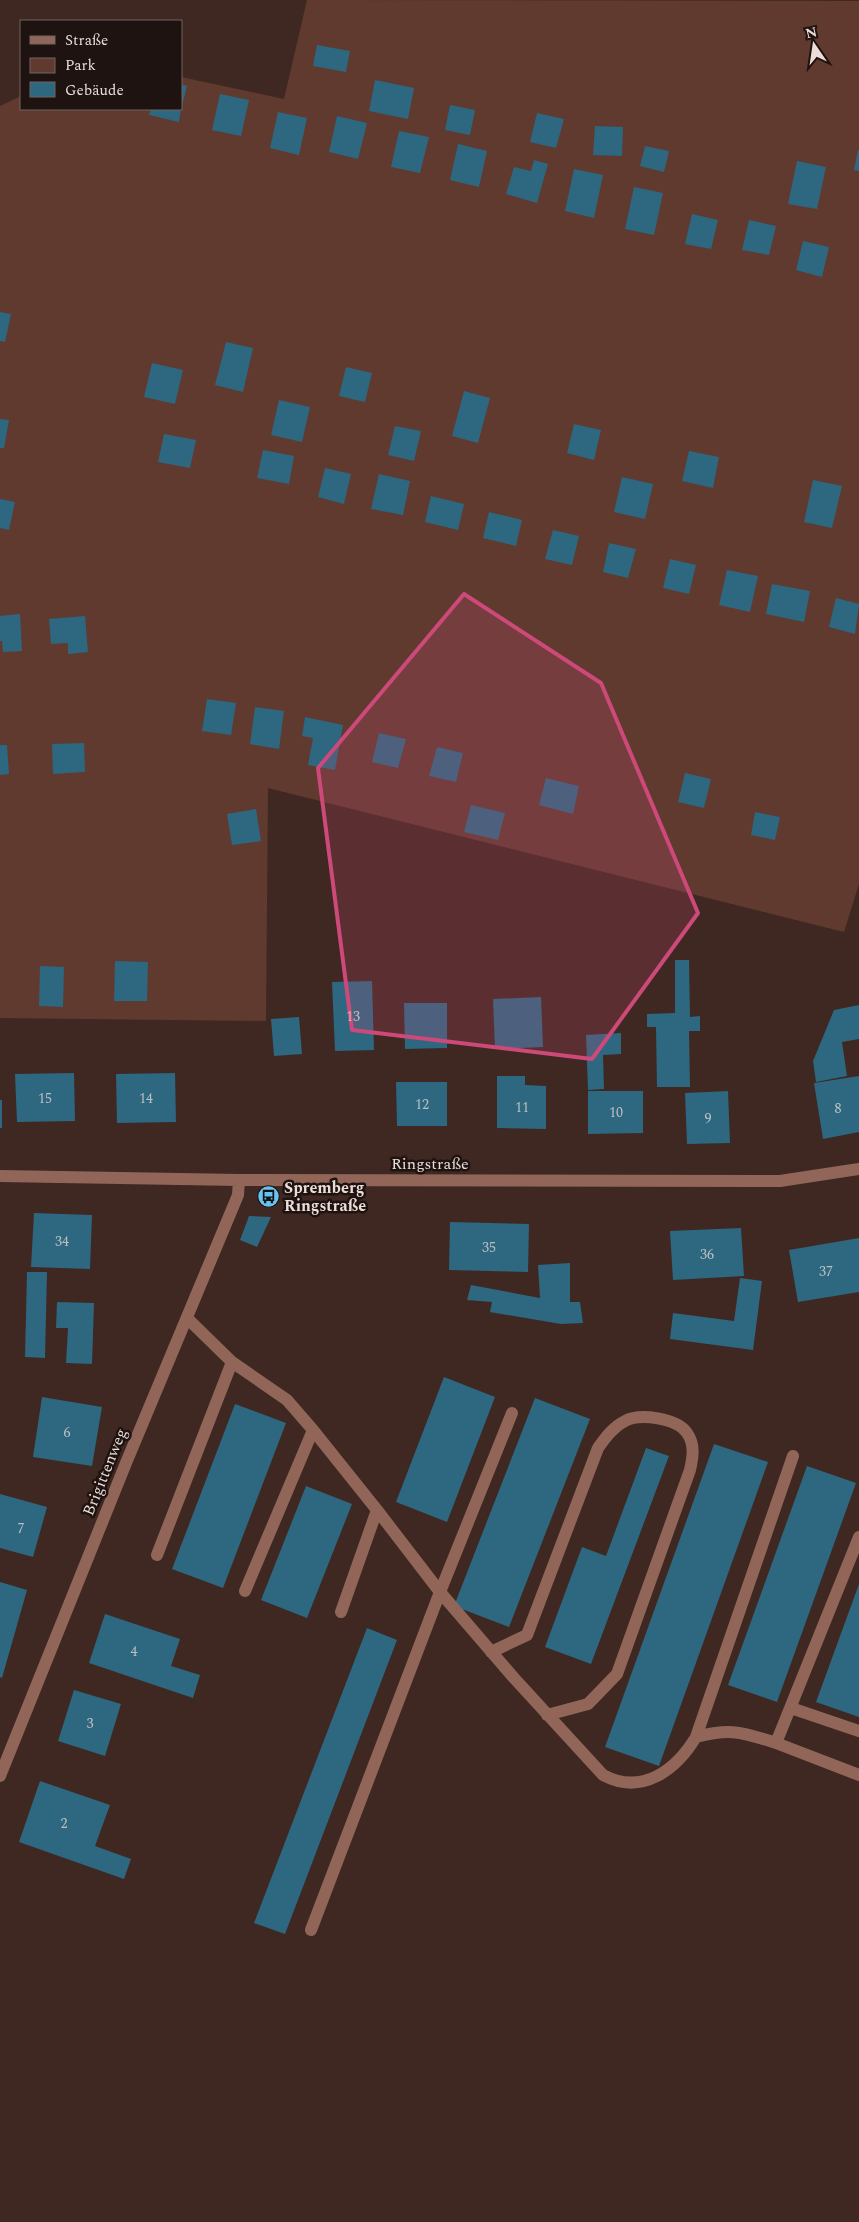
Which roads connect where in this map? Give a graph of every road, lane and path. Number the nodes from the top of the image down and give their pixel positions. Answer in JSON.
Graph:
{"nodes":[{"id":1,"x":859,"y":1169,"type":"edge"},
{"id":2,"x":0,"y":1176,"type":"edge"},
{"id":3,"x":239,"y":1180,"type":"junction"},
{"id":4,"x":187,"y":1318,"type":"junction"},
{"id":5,"x":232,"y":1362,"type":"junction"},
{"id":6,"x":512,"y":1413,"type":"dead end"},
{"id":7,"x":312,"y":1430,"type":"junction"},
{"id":8,"x":793,"y":1456,"type":"dead end"},
{"id":9,"x":377,"y":1510,"type":"junction"},
{"id":10,"x":859,"y":1537,"type":"edge"},
{"id":11,"x":157,"y":1556,"type":"dead end"},
{"id":12,"x":245,"y":1591,"type":"dead end"},
{"id":13,"x":440,"y":1592,"type":"junction"},
{"id":14,"x":341,"y":1612,"type":"dead end"},
{"id":15,"x":491,"y":1652,"type":"junction"},
{"id":16,"x":792,"y":1708,"type":"junction"},
{"id":17,"x":547,"y":1715,"type":"junction"},
{"id":18,"x":859,"y":1731,"type":"edge"},
{"id":19,"x":696,"y":1737,"type":"junction"},
{"id":20,"x":776,"y":1743,"type":"junction"},
{"id":21,"x":859,"y":1775,"type":"edge"},
{"id":22,"x":0,"y":1776,"type":"edge"},
{"id":23,"x":311,"y":1930,"type":"dead end"}],
"edges":[{"from":1,"to":3,"type":"street","name":"Ringstraße"},
{"from":2,"to":3,"type":"street","name":"Ringstraße"},
{"from":3,"to":4,"type":"street","name":"Brigittenweg"},
{"from":4,"to":5,"type":"street"},
{"from":4,"to":22,"type":"street","name":"Brigittenweg"},
{"from":5,"to":7,"type":"street"},
{"from":5,"to":11,"type":"street"},
{"from":6,"to":13,"type":"street"},
{"from":7,"to":9,"type":"street"},
{"from":7,"to":12,"type":"street"},
{"from":8,"to":19,"type":"street"},
{"from":9,"to":13,"type":"street"},
{"from":9,"to":14,"type":"street"},
{"from":10,"to":16,"type":"street"},
{"from":13,"to":15,"type":"street"},
{"from":13,"to":23,"type":"street"},
{"from":15,"to":17,"type":"street"},
{"from":15,"to":17,"type":"street"},
{"from":16,"to":18,"type":"street"},
{"from":16,"to":20,"type":"street"},
{"from":17,"to":19,"type":"street"},
{"from":19,"to":20,"type":"street"},
{"from":20,"to":21,"type":"street"}]}
